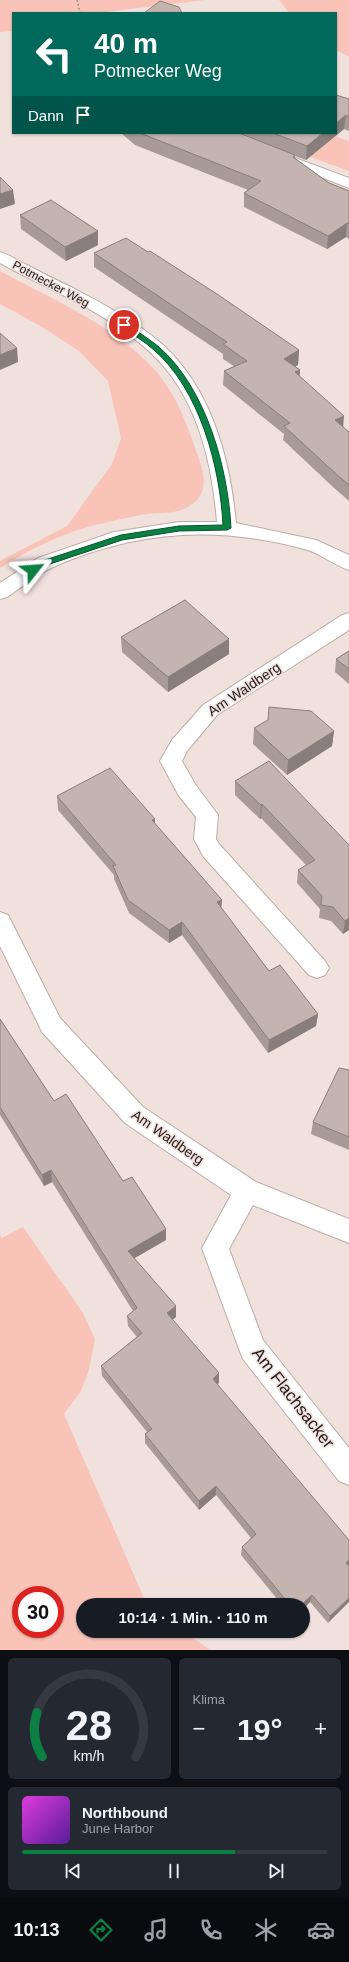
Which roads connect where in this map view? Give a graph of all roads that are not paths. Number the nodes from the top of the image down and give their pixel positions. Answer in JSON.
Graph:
{"nodes":[{"id":1,"x":263,"y":150,"type":"edge"},
{"id":2,"x":349,"y":183,"type":"edge"},
{"id":3,"x":0,"y":258,"type":"edge"},
{"id":4,"x":227,"y":528,"type":"junction"},
{"id":5,"x":349,"y":563,"type":"edge"},
{"id":6,"x":0,"y":592,"type":"edge"},
{"id":7,"x":349,"y":620,"type":"edge"},
{"id":8,"x":0,"y":922,"type":"edge"},
{"id":9,"x":317,"y":968,"type":"dead end"},
{"id":10,"x":246,"y":1191,"type":"junction"},
{"id":11,"x":349,"y":1231,"type":"edge"},
{"id":12,"x":349,"y":1471,"type":"edge"}],
"edges":[{"from":1,"to":2,"type":"street"},
{"from":3,"to":4,"type":"street","name":"Potmecker Weg"},
{"from":4,"to":5,"type":"street"},
{"from":4,"to":6,"type":"street"},
{"from":7,"to":9,"type":"street","name":"Am Waldberg"},
{"from":8,"to":10,"type":"street","name":"Am Waldberg"},
{"from":10,"to":11,"type":"street","name":"Am Waldberg"},
{"from":10,"to":12,"type":"street","name":"Am Flachsacker"}]}
